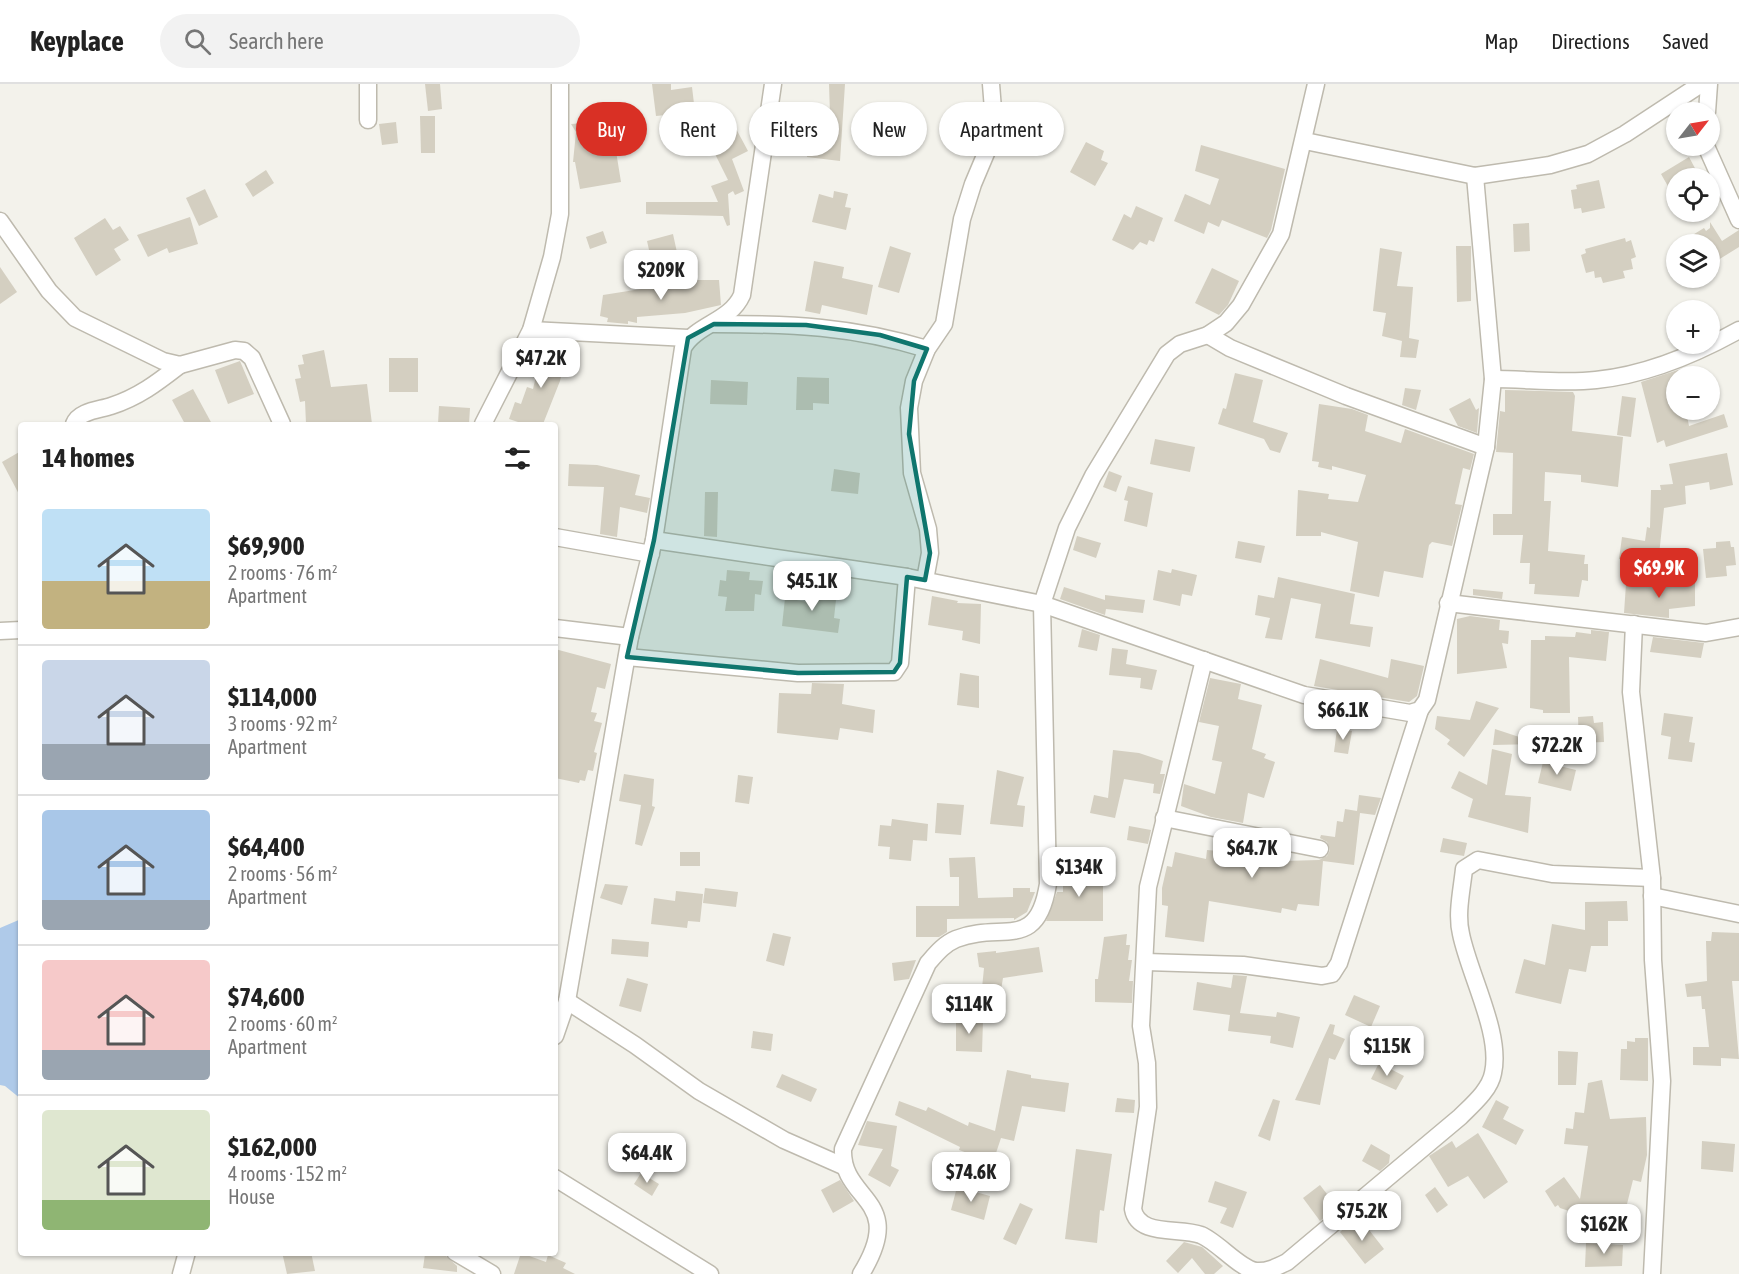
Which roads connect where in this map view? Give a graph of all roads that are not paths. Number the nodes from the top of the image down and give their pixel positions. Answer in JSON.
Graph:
{"nodes":[{"id":1,"x":368,"y":84,"type":"edge"},
{"id":2,"x":560,"y":84,"type":"edge"},
{"id":3,"x":773,"y":84,"type":"edge"},
{"id":4,"x":991,"y":84,"type":"edge"},
{"id":5,"x":1316,"y":84,"type":"edge"},
{"id":6,"x":1701,"y":84,"type":"edge"},
{"id":7,"x":1709,"y":84,"type":"edge"},
{"id":8,"x":1708,"y":102,"type":"edge"},
{"id":9,"x":368,"y":120,"type":"dead end"},
{"id":10,"x":1305,"y":141,"type":"junction"},
{"id":11,"x":1710,"y":156,"type":"edge"},
{"id":12,"x":1475,"y":176,"type":"junction"},
{"id":13,"x":1739,"y":220,"type":"edge"},
{"id":14,"x":0,"y":221,"type":"edge"},
{"id":15,"x":714,"y":324,"type":"junction"},
{"id":16,"x":531,"y":330,"type":"junction"},
{"id":17,"x":1739,"y":330,"type":"edge"},
{"id":18,"x":1208,"y":335,"type":"junction"},
{"id":19,"x":688,"y":338,"type":"junction"},
{"id":20,"x":927,"y":349,"type":"junction"},
{"id":21,"x":180,"y":364,"type":"junction"},
{"id":22,"x":1494,"y":379,"type":"junction"},
{"id":23,"x":75,"y":422,"type":"edge"},
{"id":24,"x":281,"y":422,"type":"edge"},
{"id":25,"x":484,"y":422,"type":"edge"},
{"id":26,"x":1486,"y":447,"type":"junction"},
{"id":27,"x":558,"y":537,"type":"edge"},
{"id":28,"x":652,"y":547,"type":"junction"},
{"id":29,"x":907,"y":577,"type":"junction"},
{"id":30,"x":925,"y":580,"type":"junction"},
{"id":31,"x":1448,"y":603,"type":"junction"},
{"id":32,"x":1042,"y":604,"type":"junction"},
{"id":33,"x":1634,"y":624,"type":"junction"},
{"id":34,"x":1739,"y":627,"type":"edge"},
{"id":35,"x":558,"y":628,"type":"edge"},
{"id":36,"x":18,"y":630,"type":"edge"},
{"id":37,"x":0,"y":631,"type":"edge"},
{"id":38,"x":630,"y":637,"type":"junction"},
{"id":39,"x":627,"y":657,"type":"junction"},
{"id":40,"x":1204,"y":660,"type":"junction"},
{"id":41,"x":1420,"y":710,"type":"junction"},
{"id":42,"x":1164,"y":818,"type":"junction"},
{"id":43,"x":1320,"y":849,"type":"dead end"},
{"id":44,"x":1652,"y":878,"type":"junction"},
{"id":45,"x":1652,"y":896,"type":"junction"},
{"id":46,"x":1739,"y":914,"type":"edge"},
{"id":47,"x":1146,"y":962,"type":"junction"},
{"id":48,"x":558,"y":964,"type":"edge"},
{"id":49,"x":572,"y":968,"type":"junction"},
{"id":50,"x":567,"y":1001,"type":"junction"},
{"id":51,"x":558,"y":1027,"type":"edge"},
{"id":52,"x":843,"y":1166,"type":"junction"},
{"id":53,"x":558,"y":1180,"type":"edge"},
{"id":54,"x":186,"y":1256,"type":"edge"},
{"id":55,"x":462,"y":1256,"type":"edge"},
{"id":56,"x":182,"y":1274,"type":"edge"},
{"id":57,"x":492,"y":1274,"type":"edge"},
{"id":58,"x":710,"y":1274,"type":"edge"},
{"id":59,"x":861,"y":1274,"type":"edge"},
{"id":60,"x":1652,"y":1274,"type":"edge"}],
"edges":[{"from":1,"to":9,"type":"street"},
{"from":2,"to":16,"type":"street"},
{"from":3,"to":15,"type":"street"},
{"from":4,"to":20,"type":"street"},
{"from":5,"to":10,"type":"street"},
{"from":6,"to":12,"type":"street"},
{"from":7,"to":8,"type":"street"},
{"from":10,"to":12,"type":"street"},
{"from":10,"to":18,"type":"street"},
{"from":11,"to":13,"type":"street"},
{"from":12,"to":22,"type":"street"},
{"from":14,"to":21,"type":"street"},
{"from":15,"to":19,"type":"street"},
{"from":15,"to":20,"type":"street"},
{"from":16,"to":19,"type":"street"},
{"from":16,"to":25,"type":"street"},
{"from":17,"to":22,"type":"street"},
{"from":18,"to":26,"type":"street"},
{"from":18,"to":32,"type":"street"},
{"from":19,"to":28,"type":"street"},
{"from":20,"to":30,"type":"street"},
{"from":21,"to":23,"type":"street"},
{"from":21,"to":24,"type":"street"},
{"from":22,"to":26,"type":"street"},
{"from":26,"to":31,"type":"street"},
{"from":27,"to":28,"type":"street"},
{"from":28,"to":29,"type":"street"},
{"from":28,"to":38,"type":"street"},
{"from":29,"to":30,"type":"street"},
{"from":29,"to":39,"type":"street"},
{"from":30,"to":32,"type":"street"},
{"from":31,"to":33,"type":"street"},
{"from":31,"to":41,"type":"street"},
{"from":32,"to":40,"type":"street"},
{"from":32,"to":52,"type":"street"},
{"from":33,"to":34,"type":"street"},
{"from":33,"to":44,"type":"street"},
{"from":35,"to":38,"type":"street"},
{"from":36,"to":37,"type":"street"},
{"from":38,"to":39,"type":"street"},
{"from":39,"to":49,"type":"street"},
{"from":40,"to":41,"type":"street"},
{"from":40,"to":42,"type":"street"},
{"from":41,"to":47,"type":"street"},
{"from":42,"to":43,"type":"street"},
{"from":42,"to":47,"type":"street"},
{"from":44,"to":45,"type":"street"},
{"from":44,"to":47,"type":"street"},
{"from":45,"to":46,"type":"street"},
{"from":45,"to":60,"type":"street"},
{"from":48,"to":49,"type":"street"},
{"from":49,"to":50,"type":"street"},
{"from":50,"to":51,"type":"street"},
{"from":50,"to":52,"type":"street"},
{"from":52,"to":59,"type":"street"},
{"from":53,"to":58,"type":"street"},
{"from":54,"to":56,"type":"street"},
{"from":55,"to":57,"type":"street"}]}
